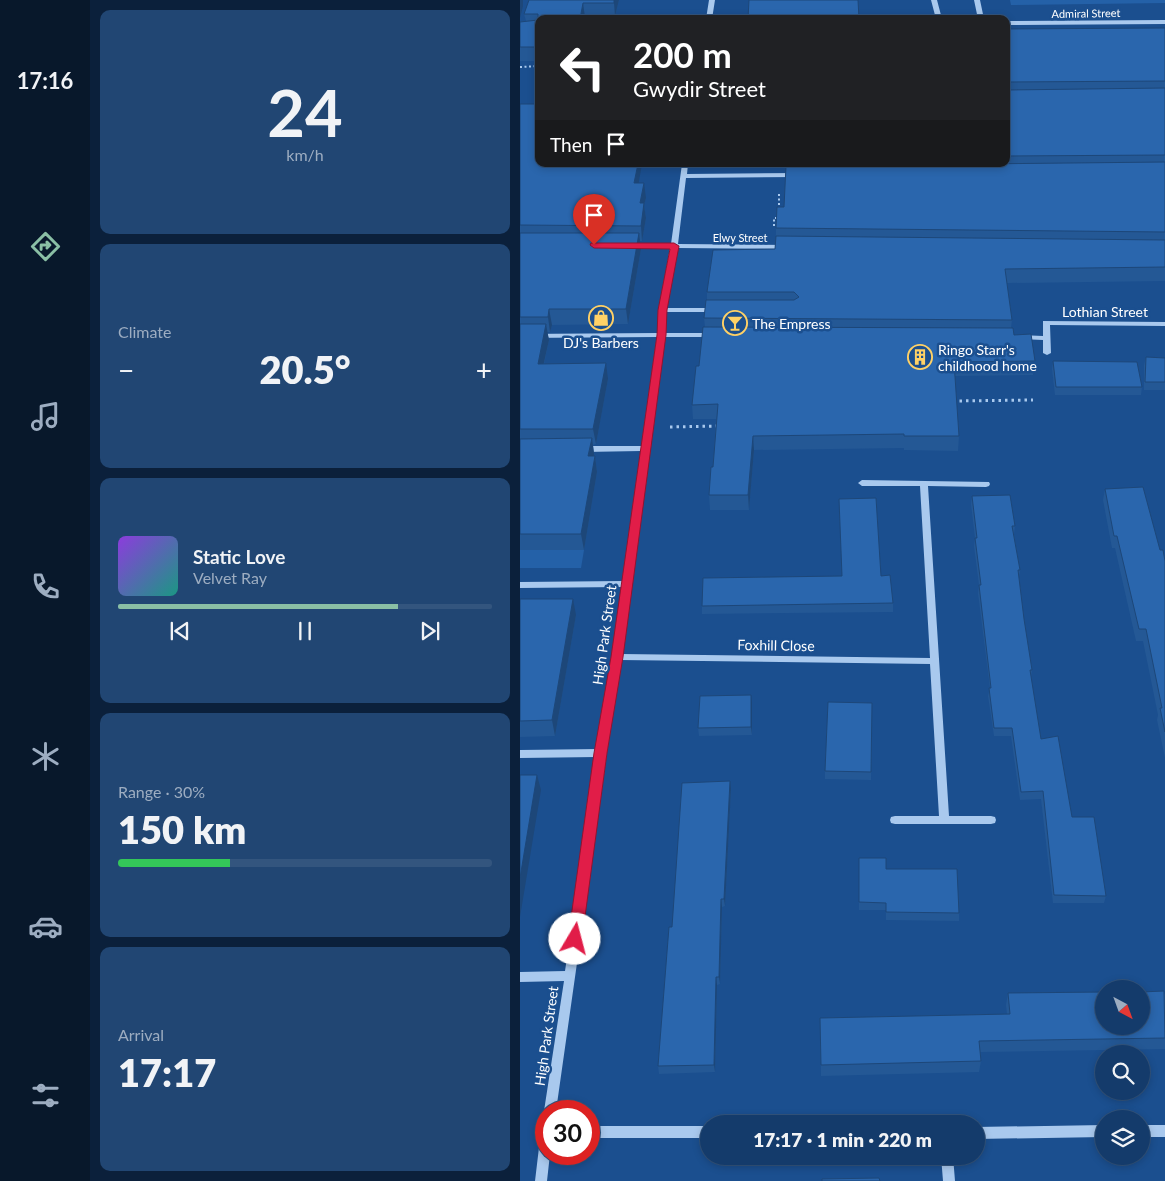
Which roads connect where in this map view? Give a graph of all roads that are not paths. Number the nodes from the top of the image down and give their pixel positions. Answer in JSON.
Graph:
{"nodes":[{"id":1,"x":712,"y":0,"type":"edge"},
{"id":2,"x":934,"y":0,"type":"edge"},
{"id":3,"x":977,"y":0,"type":"edge"},
{"id":4,"x":710,"y":15,"type":"edge"},
{"id":5,"x":938,"y":15,"type":"edge"},
{"id":6,"x":980,"y":15,"type":"edge"},
{"id":7,"x":1165,"y":22,"type":"edge"},
{"id":8,"x":1010,"y":24,"type":"edge"},
{"id":9,"x":685,"y":167,"type":"edge"},
{"id":10,"x":809,"y":175,"type":"edge"},
{"id":11,"x":684,"y":176,"type":"junction"},
{"id":12,"x":624,"y":246,"type":"edge"},
{"id":13,"x":674,"y":246,"type":"junction"},
{"id":14,"x":793,"y":247,"type":"edge"},
{"id":15,"x":663,"y":310,"type":"junction"},
{"id":16,"x":721,"y":310,"type":"edge"},
{"id":17,"x":1165,"y":324,"type":"edge"},
{"id":18,"x":662,"y":335,"type":"junction"},
{"id":19,"x":720,"y":335,"type":"edge"},
{"id":20,"x":520,"y":336,"type":"edge"},
{"id":21,"x":1009,"y":337,"type":"edge"},
{"id":22,"x":1046,"y":338,"type":"junction"},
{"id":23,"x":1047,"y":353,"type":"dead end"},
{"id":24,"x":646,"y":448,"type":"junction"},
{"id":25,"x":578,"y":449,"type":"edge"},
{"id":26,"x":862,"y":483,"type":"dead end"},
{"id":27,"x":924,"y":484,"type":"junction"},
{"id":28,"x":986,"y":484,"type":"dead end"},
{"id":29,"x":627,"y":584,"type":"junction"},
{"id":30,"x":520,"y":585,"type":"edge"},
{"id":31,"x":617,"y":657,"type":"junction"},
{"id":32,"x":935,"y":661,"type":"junction"},
{"id":33,"x":601,"y":753,"type":"junction"},
{"id":34,"x":520,"y":754,"type":"edge"},
{"id":35,"x":895,"y":820,"type":"dead end"},
{"id":36,"x":944,"y":820,"type":"junction"},
{"id":37,"x":991,"y":820,"type":"dead end"},
{"id":38,"x":570,"y":976,"type":"junction"},
{"id":39,"x":520,"y":977,"type":"edge"},
{"id":40,"x":552,"y":1100,"type":"edge"},
{"id":41,"x":1150,"y":1131,"type":"edge"},
{"id":42,"x":1165,"y":1131,"type":"edge"},
{"id":43,"x":600,"y":1132,"type":"edge"},
{"id":44,"x":700,"y":1132,"type":"edge"},
{"id":45,"x":1095,"y":1132,"type":"edge"},
{"id":46,"x":985,"y":1133,"type":"edge"},
{"id":47,"x":543,"y":1165,"type":"edge"},
{"id":48,"x":947,"y":1165,"type":"edge"},
{"id":49,"x":541,"y":1181,"type":"edge"},
{"id":50,"x":948,"y":1181,"type":"edge"}],
"edges":[{"from":1,"to":4,"type":"street"},
{"from":2,"to":5,"type":"street"},
{"from":3,"to":6,"type":"street"},
{"from":7,"to":8,"type":"street","name":"Admiral Street"},
{"from":9,"to":11,"type":"street","name":"High Park Street"},
{"from":10,"to":11,"type":"street"},
{"from":11,"to":13,"type":"street","name":"High Park Street"},
{"from":12,"to":13,"type":"street","name":"Elwy Street"},
{"from":13,"to":14,"type":"street","name":"Elwy Street"},
{"from":13,"to":15,"type":"street","name":"High Park Street"},
{"from":15,"to":16,"type":"street"},
{"from":15,"to":18,"type":"street","name":"High Park Street"},
{"from":17,"to":22,"type":"street","name":"Lothian Street"},
{"from":18,"to":19,"type":"street"},
{"from":18,"to":20,"type":"street"},
{"from":18,"to":24,"type":"street","name":"High Park Street"},
{"from":21,"to":22,"type":"street"},
{"from":22,"to":23,"type":"street"},
{"from":24,"to":25,"type":"street"},
{"from":24,"to":29,"type":"street","name":"High Park Street"},
{"from":26,"to":27,"type":"street"},
{"from":27,"to":28,"type":"street"},
{"from":27,"to":32,"type":"street"},
{"from":29,"to":30,"type":"street"},
{"from":29,"to":31,"type":"street","name":"High Park Street"},
{"from":31,"to":32,"type":"street","name":"Foxhill Close"},
{"from":31,"to":33,"type":"street","name":"High Park Street"},
{"from":32,"to":36,"type":"street"},
{"from":33,"to":34,"type":"street"},
{"from":33,"to":38,"type":"street","name":"High Park Street"},
{"from":35,"to":36,"type":"street"},
{"from":36,"to":37,"type":"street"},
{"from":38,"to":39,"type":"street"},
{"from":38,"to":40,"type":"street","name":"High Park Street"},
{"from":41,"to":42,"type":"street"},
{"from":43,"to":44,"type":"street"},
{"from":45,"to":46,"type":"street"},
{"from":47,"to":49,"type":"street"},
{"from":48,"to":50,"type":"street"}]}
